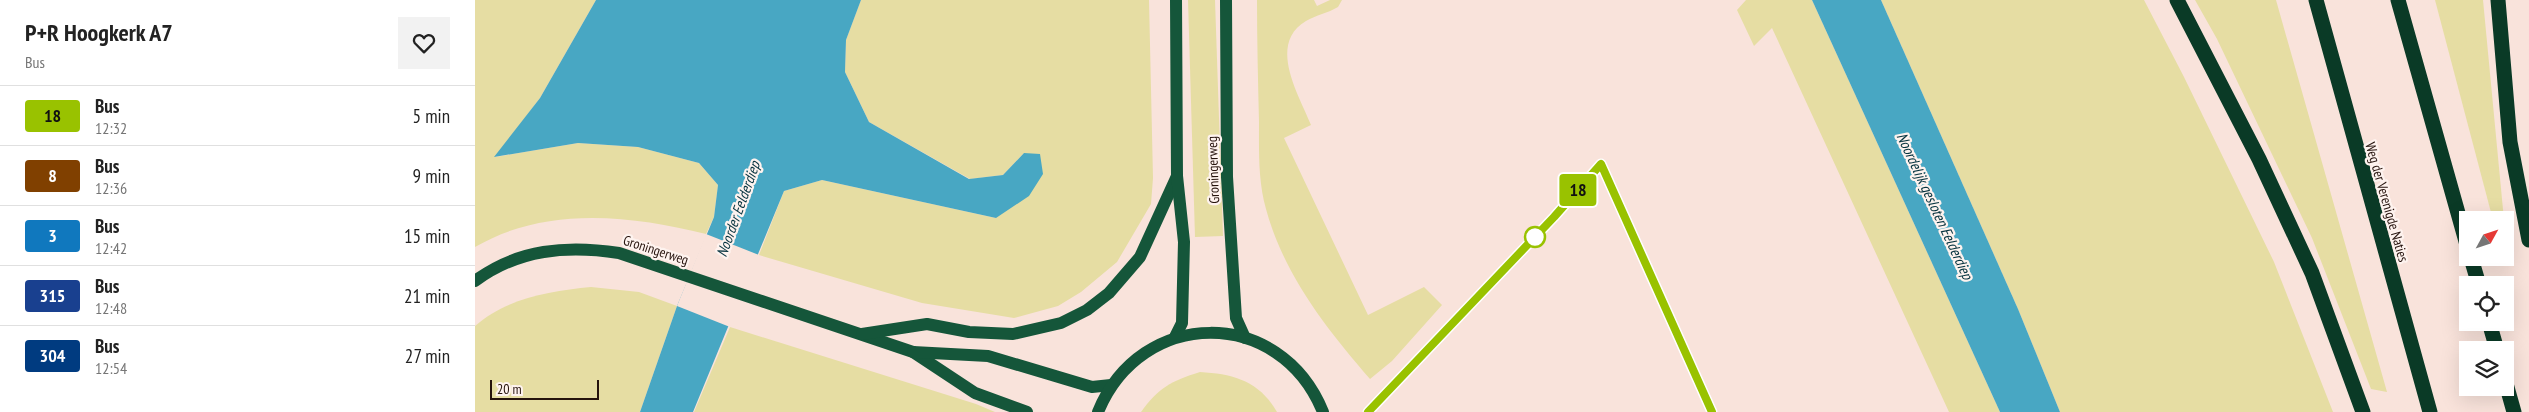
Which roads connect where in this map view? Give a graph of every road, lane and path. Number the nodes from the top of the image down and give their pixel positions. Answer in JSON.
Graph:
{"nodes":[{"id":1,"x":1176,"y":0,"type":"edge"},
{"id":2,"x":1226,"y":0,"type":"edge"},
{"id":3,"x":2177,"y":0,"type":"edge"},
{"id":4,"x":2316,"y":0,"type":"edge"},
{"id":5,"x":2398,"y":0,"type":"edge"},
{"id":6,"x":2498,"y":0,"type":"edge"},
{"id":7,"x":1177,"y":176,"type":"junction"},
{"id":8,"x":2459,"y":217,"type":"edge"},
{"id":9,"x":2529,"y":240,"type":"edge"},
{"id":10,"x":475,"y":281,"type":"edge"},
{"id":11,"x":860,"y":334,"type":"junction"},
{"id":12,"x":1175,"y":338,"type":"junction"},
{"id":13,"x":1245,"y":338,"type":"junction"},
{"id":14,"x":913,"y":352,"type":"junction"},
{"id":15,"x":1111,"y":385,"type":"junction"},
{"id":16,"x":2510,"y":396,"type":"edge"},
{"id":17,"x":1027,"y":412,"type":"edge"},
{"id":18,"x":1098,"y":412,"type":"edge"},
{"id":19,"x":1323,"y":412,"type":"edge"},
{"id":20,"x":2363,"y":412,"type":"edge"},
{"id":21,"x":2430,"y":412,"type":"edge"},
{"id":22,"x":2514,"y":412,"type":"edge"}],
"edges":[{"from":1,"to":7,"type":"main road"},
{"from":2,"to":13,"type":"main road","name":"Groningerweg"},
{"from":3,"to":20,"type":"highway"},
{"from":4,"to":21,"type":"highway","name":"Weg der Verenigde Naties"},
{"from":5,"to":8,"type":"highway"},
{"from":6,"to":9,"type":"highway"},
{"from":7,"to":11,"type":"main road"},
{"from":7,"to":12,"type":"main road"},
{"from":10,"to":11,"type":"main road","name":"Groningerweg"},
{"from":11,"to":14,"type":"main road","name":"Groningerweg"},
{"from":12,"to":13,"type":"main road"},
{"from":12,"to":15,"type":"main road"},
{"from":13,"to":19,"type":"main road"},
{"from":14,"to":15,"type":"main road","name":"Groningerweg"},
{"from":14,"to":17,"type":"main road","name":"Groningerweg"},
{"from":15,"to":18,"type":"main road"},
{"from":16,"to":22,"type":"highway"}]}
